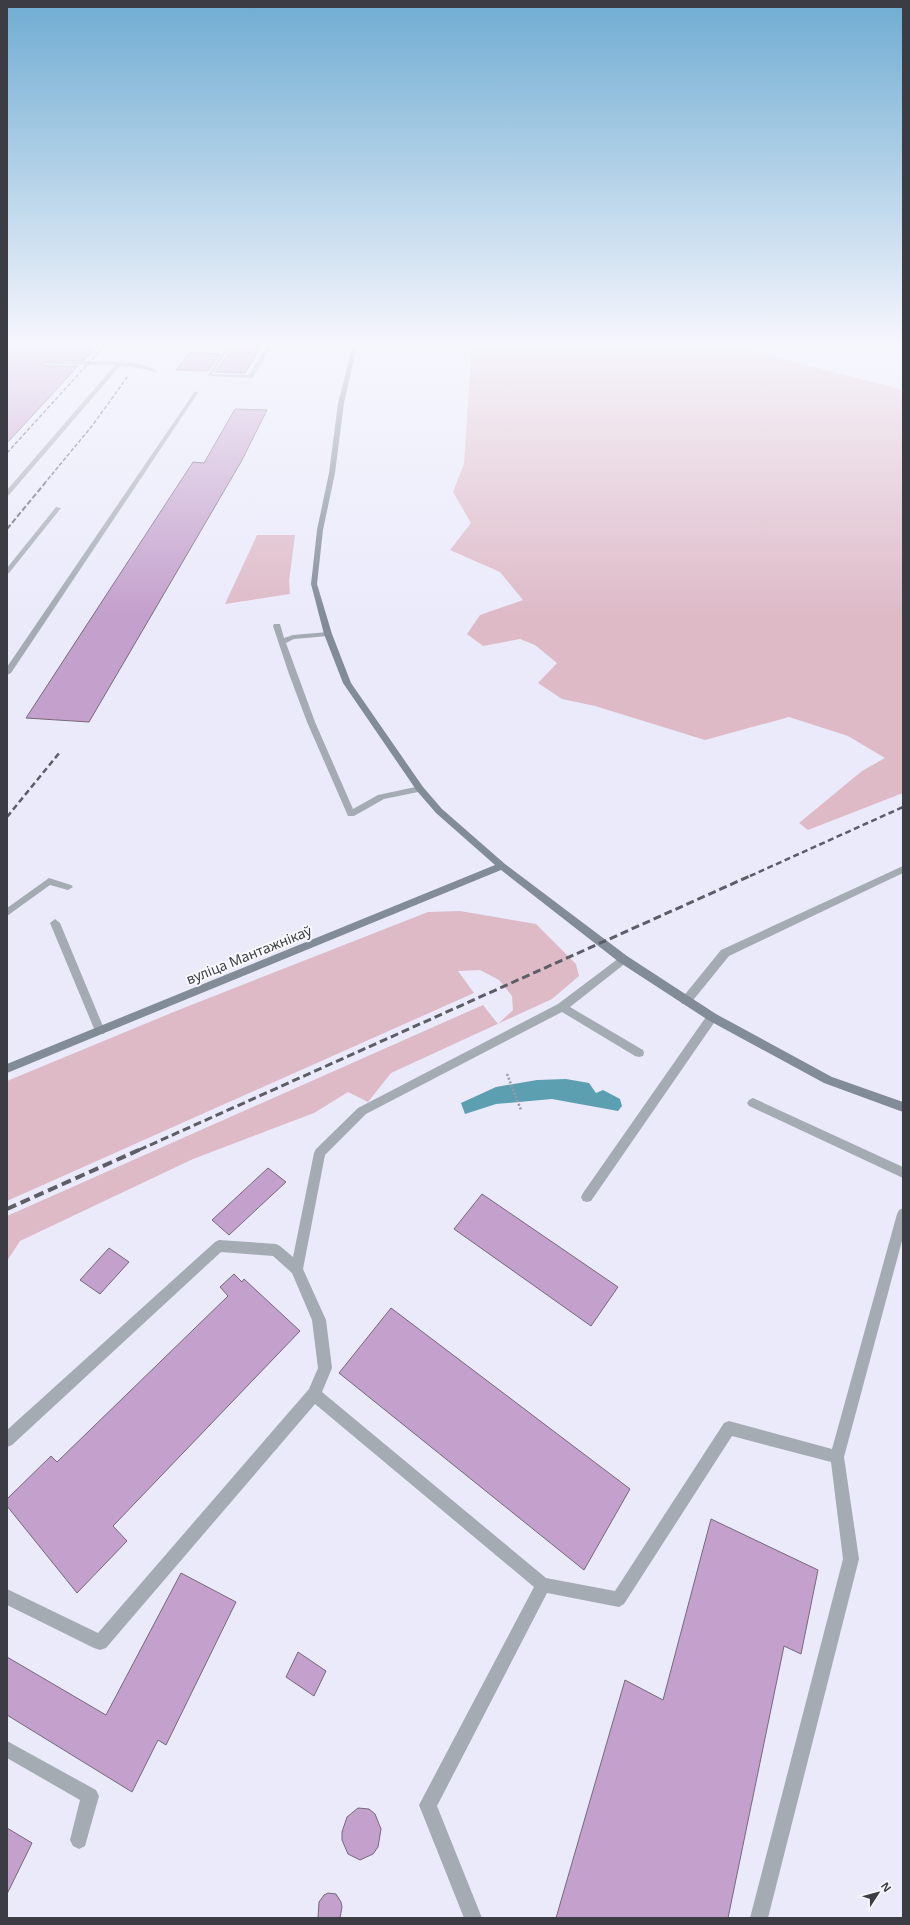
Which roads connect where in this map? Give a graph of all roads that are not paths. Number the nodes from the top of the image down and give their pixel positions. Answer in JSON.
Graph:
{"nodes":[{"id":1,"x":58,"y":435,"type":"edge"},
{"id":2,"x":167,"y":435,"type":"edge"},
{"id":3,"x":337,"y":435,"type":"edge"},
{"id":4,"x":7,"y":494,"type":"edge"},
{"id":5,"x":58,"y":508,"type":"dead end"},
{"id":6,"x":7,"y":572,"type":"edge"},
{"id":7,"x":277,"y":626,"type":"dead end"},
{"id":8,"x":328,"y":634,"type":"junction"},
{"id":9,"x":282,"y":642,"type":"junction"},
{"id":10,"x":7,"y":673,"type":"edge"},
{"id":11,"x":420,"y":789,"type":"junction"},
{"id":12,"x":502,"y":866,"type":"junction"},
{"id":13,"x":903,"y":869,"type":"edge"},
{"id":14,"x":68,"y":887,"type":"dead end"},
{"id":15,"x":7,"y":913,"type":"edge"},
{"id":16,"x":55,"y":923,"type":"dead end"},
{"id":17,"x":623,"y":959,"type":"junction"},
{"id":18,"x":686,"y":1001,"type":"junction"},
{"id":19,"x":562,"y":1007,"type":"junction"},
{"id":20,"x":712,"y":1017,"type":"junction"},
{"id":21,"x":100,"y":1030,"type":"junction"},
{"id":22,"x":639,"y":1053,"type":"dead end"},
{"id":23,"x":7,"y":1069,"type":"edge"},
{"id":24,"x":753,"y":1104,"type":"dead end"},
{"id":25,"x":903,"y":1107,"type":"edge"},
{"id":26,"x":903,"y":1173,"type":"edge"},
{"id":27,"x":587,"y":1197,"type":"dead end"},
{"id":28,"x":903,"y":1214,"type":"edge"},
{"id":29,"x":297,"y":1269,"type":"junction"},
{"id":30,"x":314,"y":1394,"type":"junction"},
{"id":31,"x":7,"y":1440,"type":"edge"},
{"id":32,"x":837,"y":1457,"type":"junction"},
{"id":33,"x":543,"y":1585,"type":"junction"},
{"id":34,"x":7,"y":1597,"type":"edge"},
{"id":35,"x":7,"y":1749,"type":"edge"},
{"id":36,"x":79,"y":1840,"type":"dead end"},
{"id":37,"x":473,"y":1918,"type":"edge"},
{"id":38,"x":759,"y":1918,"type":"edge"}],
"edges":[{"from":1,"to":4,"type":"lane"},
{"from":2,"to":10,"type":"lane"},
{"from":3,"to":8,"type":"street"},
{"from":5,"to":6,"type":"lane"},
{"from":7,"to":9,"type":"lane"},
{"from":8,"to":9,"type":"lane"},
{"from":8,"to":11,"type":"street"},
{"from":9,"to":11,"type":"lane"},
{"from":11,"to":12,"type":"street"},
{"from":12,"to":17,"type":"street"},
{"from":12,"to":21,"type":"street","name":"вуліца Мантажнікаў"},
{"from":13,"to":18,"type":"lane"},
{"from":14,"to":15,"type":"lane"},
{"from":16,"to":21,"type":"lane"},
{"from":17,"to":18,"type":"street"},
{"from":17,"to":19,"type":"lane"},
{"from":18,"to":20,"type":"street"},
{"from":19,"to":22,"type":"lane"},
{"from":19,"to":29,"type":"lane"},
{"from":20,"to":25,"type":"street"},
{"from":20,"to":27,"type":"lane"},
{"from":21,"to":23,"type":"street","name":"вуліца Мантажнікаў"},
{"from":24,"to":26,"type":"lane"},
{"from":28,"to":32,"type":"lane"},
{"from":29,"to":30,"type":"lane"},
{"from":29,"to":31,"type":"lane"},
{"from":30,"to":33,"type":"lane"},
{"from":30,"to":34,"type":"lane"},
{"from":32,"to":33,"type":"lane"},
{"from":32,"to":38,"type":"lane"},
{"from":33,"to":37,"type":"lane"},
{"from":35,"to":36,"type":"lane"}]}
